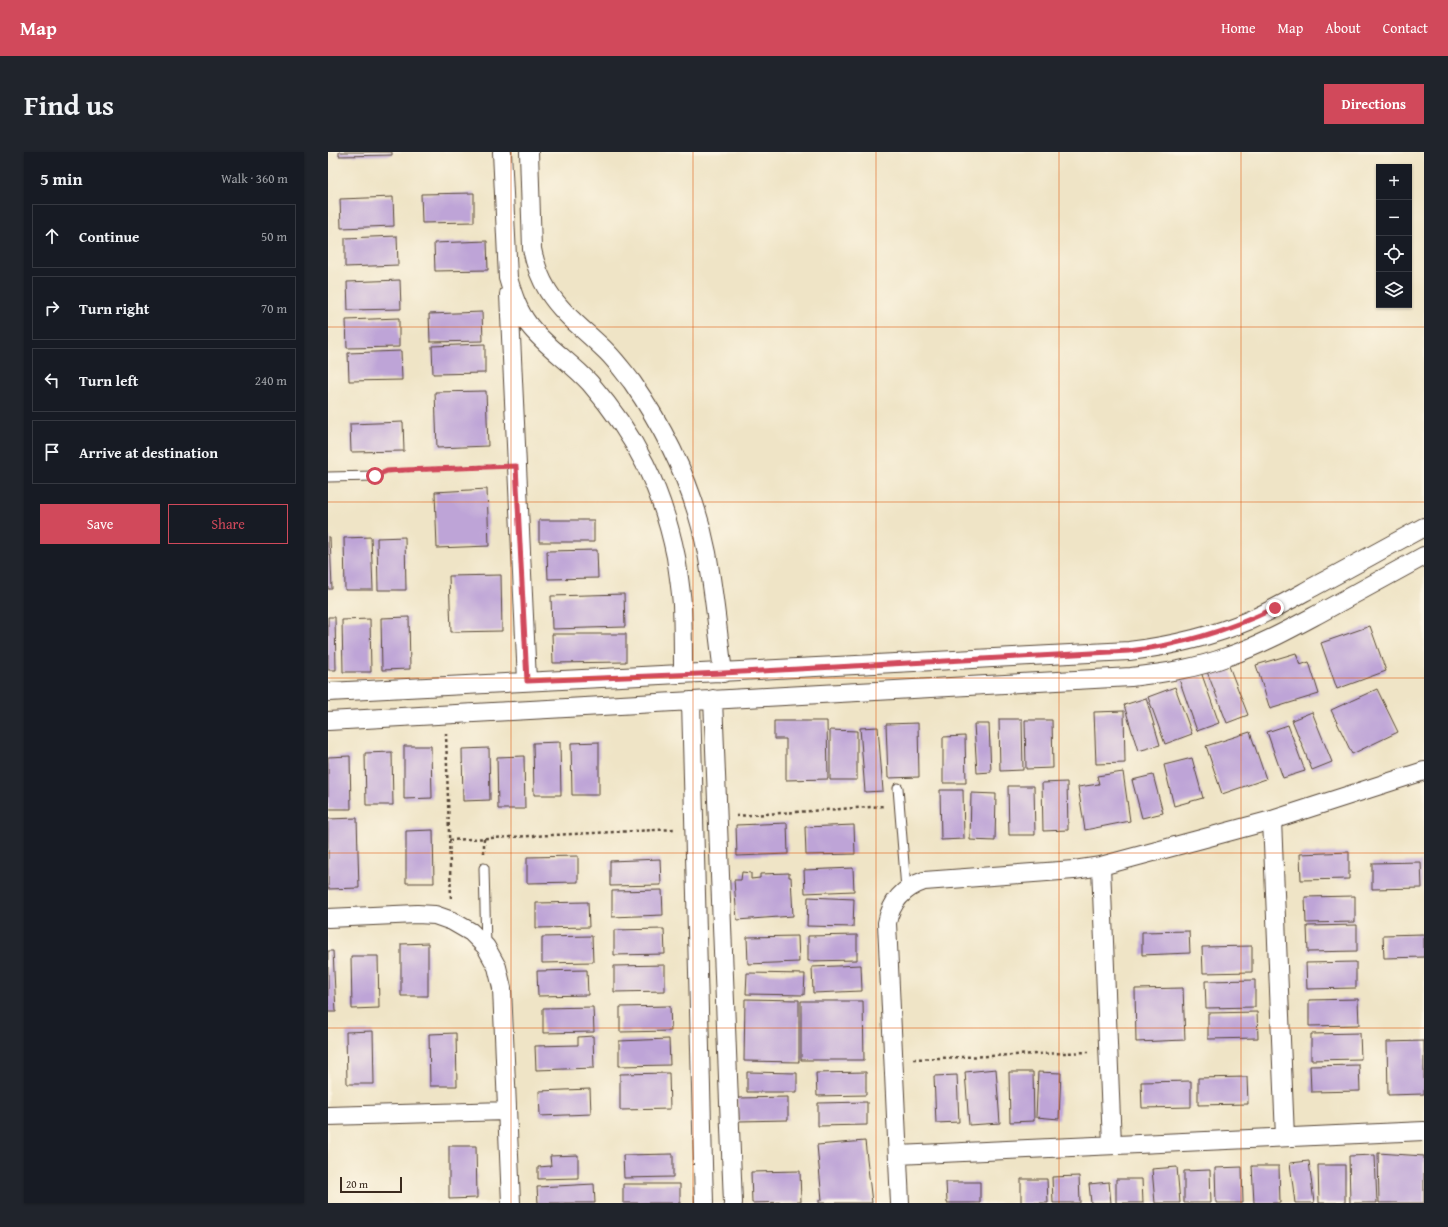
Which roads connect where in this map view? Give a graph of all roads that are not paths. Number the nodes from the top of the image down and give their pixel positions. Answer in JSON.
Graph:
{"nodes":[{"id":1,"x":502,"y":152,"type":"edge"},
{"id":2,"x":529,"y":152,"type":"edge"},
{"id":3,"x":508,"y":278,"type":"junction"},
{"id":4,"x":375,"y":476,"type":"road end"},
{"id":5,"x":328,"y":477,"type":"edge"},
{"id":6,"x":1424,"y":527,"type":"edge"},
{"id":7,"x":1424,"y":556,"type":"edge"},
{"id":8,"x":723,"y":673,"type":"junction"},
{"id":9,"x":683,"y":674,"type":"junction"},
{"id":10,"x":527,"y":681,"type":"junction"},
{"id":11,"x":328,"y":692,"type":"edge"},
{"id":12,"x":712,"y":699,"type":"junction"},
{"id":13,"x":691,"y":701,"type":"junction"},
{"id":14,"x":328,"y":721,"type":"edge"},
{"id":15,"x":1424,"y":771,"type":"edge"},
{"id":16,"x":898,"y":788,"type":"dead end"},
{"id":17,"x":1272,"y":820,"type":"junction"},
{"id":18,"x":1101,"y":866,"type":"junction"},
{"id":19,"x":484,"y":868,"type":"dead end"},
{"id":20,"x":906,"y":889,"type":"junction"},
{"id":21,"x":328,"y":918,"type":"edge"},
{"id":22,"x":486,"y":947,"type":"junction"},
{"id":23,"x":508,"y":1111,"type":"junction"},
{"id":24,"x":328,"y":1116,"type":"edge"},
{"id":25,"x":1424,"y":1131,"type":"edge"},
{"id":26,"x":1285,"y":1137,"type":"junction"},
{"id":27,"x":1112,"y":1145,"type":"junction"},
{"id":28,"x":898,"y":1155,"type":"junction"},
{"id":29,"x":511,"y":1203,"type":"edge"},
{"id":30,"x":704,"y":1203,"type":"edge"},
{"id":31,"x":733,"y":1203,"type":"edge"},
{"id":32,"x":900,"y":1203,"type":"edge"}],
"edges":[{"from":1,"to":3,"type":"street"},
{"from":2,"to":8,"type":"street"},
{"from":3,"to":9,"type":"street"},
{"from":3,"to":10,"type":"street"},
{"from":4,"to":5,"type":"lane"},
{"from":6,"to":8,"type":"street"},
{"from":7,"to":12,"type":"street"},
{"from":8,"to":9,"type":"street"},
{"from":9,"to":10,"type":"street"},
{"from":10,"to":11,"type":"street"},
{"from":12,"to":13,"type":"street"},
{"from":12,"to":31,"type":"street"},
{"from":13,"to":14,"type":"street"},
{"from":13,"to":30,"type":"street"},
{"from":15,"to":17,"type":"street"},
{"from":16,"to":20,"type":"lane"},
{"from":17,"to":18,"type":"street"},
{"from":17,"to":26,"type":"street"},
{"from":18,"to":20,"type":"street"},
{"from":18,"to":27,"type":"street"},
{"from":19,"to":22,"type":"lane"},
{"from":20,"to":28,"type":"street"},
{"from":21,"to":22,"type":"street"},
{"from":22,"to":23,"type":"street"},
{"from":23,"to":24,"type":"street"},
{"from":23,"to":29,"type":"street"},
{"from":25,"to":26,"type":"street"},
{"from":26,"to":27,"type":"street"},
{"from":27,"to":28,"type":"street"},
{"from":28,"to":32,"type":"street"}]}
